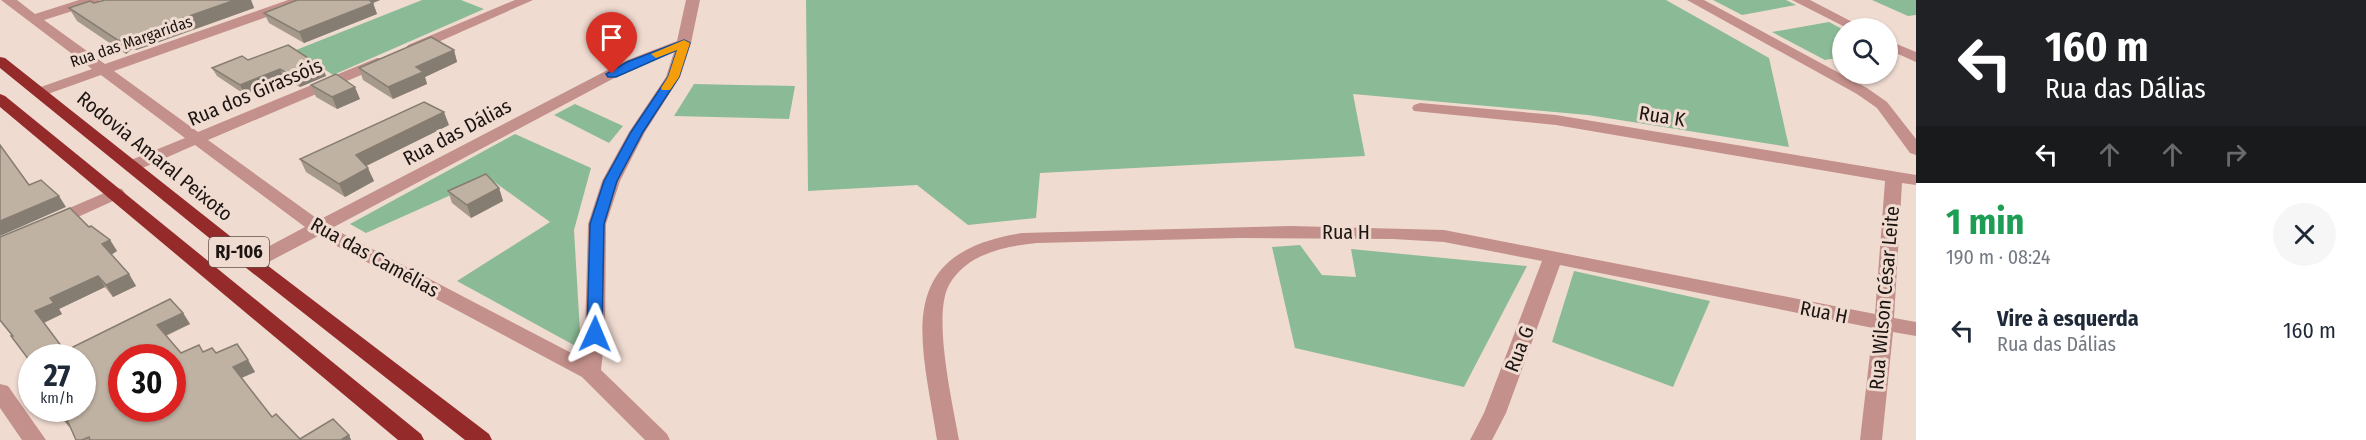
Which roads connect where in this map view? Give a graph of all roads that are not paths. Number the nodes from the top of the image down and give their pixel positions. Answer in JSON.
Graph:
{"nodes":[{"id":1,"x":8,"y":0,"type":"edge"},
{"id":2,"x":93,"y":0,"type":"edge"},
{"id":3,"x":301,"y":0,"type":"edge"},
{"id":4,"x":526,"y":0,"type":"edge"},
{"id":5,"x":693,"y":0,"type":"edge"},
{"id":6,"x":1694,"y":0,"type":"edge"},
{"id":7,"x":1799,"y":0,"type":"edge"},
{"id":8,"x":35,"y":18,"type":"junction"},
{"id":9,"x":1836,"y":18,"type":"edge"},
{"id":10,"x":684,"y":43,"type":"junction"},
{"id":11,"x":1898,"y":49,"type":"edge"},
{"id":12,"x":1916,"y":58,"type":"edge"},
{"id":13,"x":0,"y":61,"type":"edge"},
{"id":14,"x":103,"y":70,"type":"junction"},
{"id":15,"x":40,"y":92,"type":"junction"},
{"id":16,"x":0,"y":99,"type":"edge"},
{"id":17,"x":1420,"y":108,"type":"dead end"},
{"id":18,"x":199,"y":138,"type":"junction"},
{"id":19,"x":1916,"y":150,"type":"edge"},
{"id":20,"x":132,"y":166,"type":"junction"},
{"id":21,"x":1894,"y":177,"type":"junction"},
{"id":22,"x":1916,"y":180,"type":"edge"},
{"id":23,"x":116,"y":193,"type":"junction"},
{"id":24,"x":319,"y":229,"type":"junction"},
{"id":25,"x":32,"y":231,"type":"edge"},
{"id":26,"x":1553,"y":257,"type":"junction"},
{"id":27,"x":252,"y":263,"type":"junction"},
{"id":28,"x":1884,"y":324,"type":"junction"},
{"id":29,"x":1916,"y":329,"type":"edge"},
{"id":30,"x":590,"y":372,"type":"junction"},
{"id":31,"x":0,"y":392,"type":"edge"},
{"id":32,"x":35,"y":440,"type":"edge"},
{"id":33,"x":413,"y":440,"type":"edge"},
{"id":34,"x":481,"y":440,"type":"edge"},
{"id":35,"x":659,"y":440,"type":"edge"},
{"id":36,"x":948,"y":440,"type":"edge"},
{"id":37,"x":1481,"y":440,"type":"edge"},
{"id":38,"x":1871,"y":440,"type":"edge"}],
"edges":[{"from":1,"to":8,"type":"street","name":"Rua das Camélias"},
{"from":2,"to":8,"type":"street"},
{"from":3,"to":14,"type":"street","name":"Rua das Margaridas"},
{"from":4,"to":18,"type":"street","name":"Rua dos Girassóis"},
{"from":5,"to":10,"type":"street"},
{"from":6,"to":19,"type":"street"},
{"from":7,"to":9,"type":"street"},
{"from":8,"to":14,"type":"street","name":"Rua das Camélias"},
{"from":10,"to":24,"type":"street","name":"Rua das Dálias"},
{"from":10,"to":30,"type":"street"},
{"from":11,"to":12,"type":"street"},
{"from":13,"to":15,"type":"highway","name":"Rodovia Amaral Peixoto","number":"RJ-106"},
{"from":14,"to":15,"type":"street","name":"Rua das Margaridas"},
{"from":14,"to":18,"type":"street","name":"Rua das Camélias"},
{"from":15,"to":20,"type":"highway","name":"Rodovia Amaral Peixoto","number":"RJ-106"},
{"from":16,"to":23,"type":"highway","number":"RJ-106"},
{"from":17,"to":21,"type":"street","name":"Rua K"},
{"from":18,"to":20,"type":"street","name":"Rua dos Girassóis"},
{"from":18,"to":24,"type":"street","name":"Rua das Camélias"},
{"from":20,"to":27,"type":"highway","name":"Rodovia Amaral Peixoto","number":"RJ-106"},
{"from":21,"to":22,"type":"street","name":"Rua Wilson César Leite"},
{"from":21,"to":28,"type":"street","name":"Rua Wilson César Leite"},
{"from":23,"to":25,"type":"street"},
{"from":23,"to":33,"type":"highway","number":"RJ-106"},
{"from":24,"to":27,"type":"street","name":"Rua das Dálias"},
{"from":24,"to":30,"type":"street","name":"Rua das Camélias"},
{"from":26,"to":28,"type":"street","name":"Rua H"},
{"from":26,"to":36,"type":"street","name":"Rua H"},
{"from":26,"to":37,"type":"street","name":"Rua G"},
{"from":27,"to":34,"type":"highway","name":"Rodovia Amaral Peixoto","number":"RJ-106"},
{"from":28,"to":29,"type":"street","name":"Rua H"},
{"from":28,"to":38,"type":"street","name":"Rua Wilson César Leite"},
{"from":30,"to":35,"type":"street","name":"Rua das Camélias"},
{"from":31,"to":32,"type":"street"}]}
